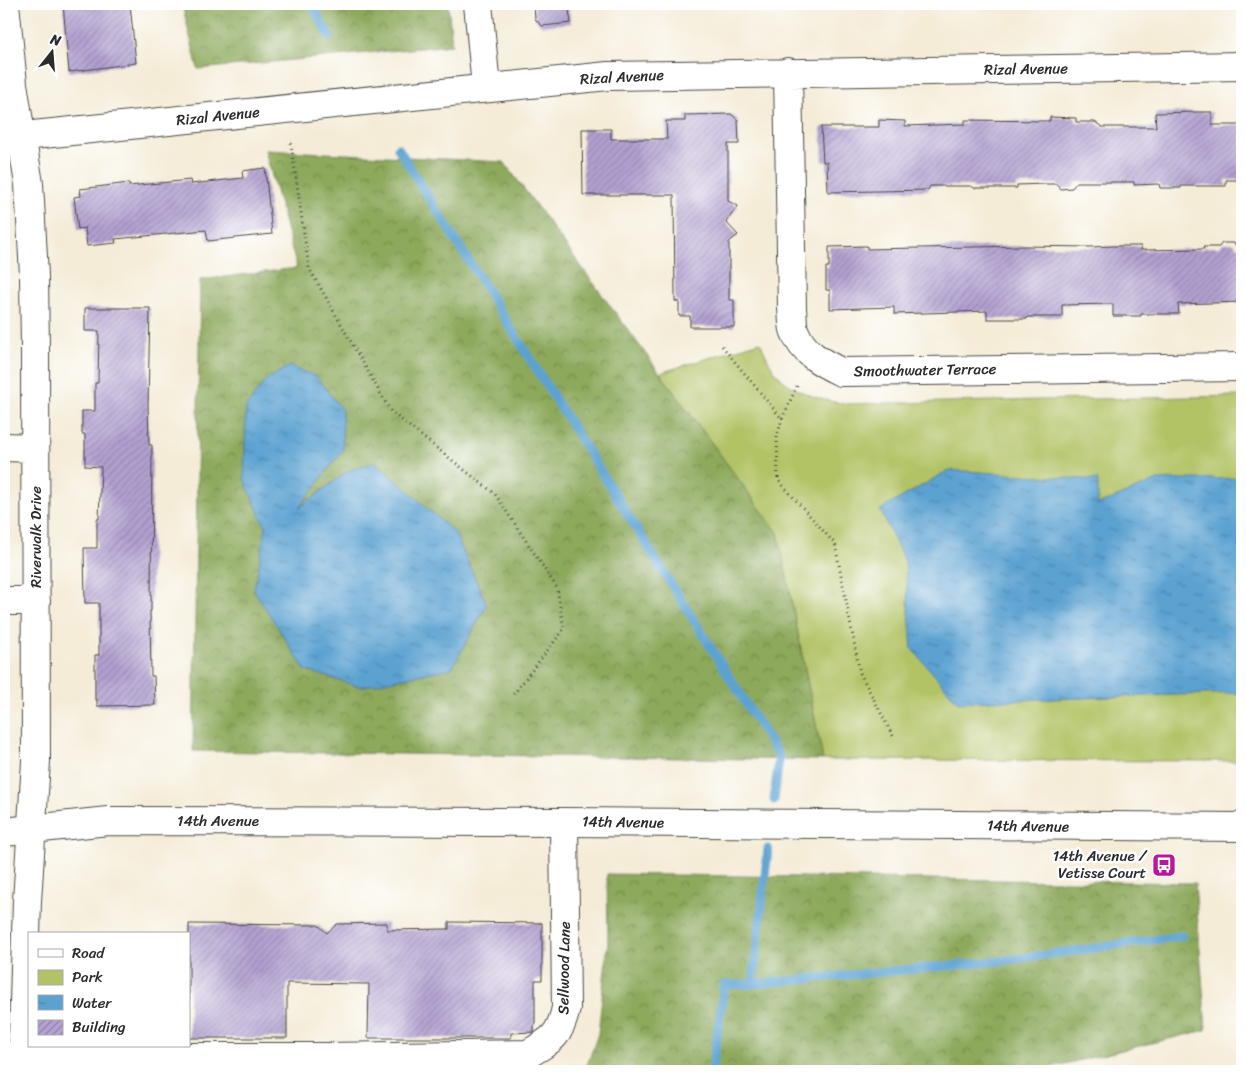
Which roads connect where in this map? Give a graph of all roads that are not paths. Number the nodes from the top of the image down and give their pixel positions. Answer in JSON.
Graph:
{"nodes":[{"id":1,"x":5,"y":4,"type":"edge"},
{"id":2,"x":478,"y":4,"type":"edge"},
{"id":3,"x":1242,"y":66,"type":"edge"},
{"id":4,"x":788,"y":72,"type":"junction"},
{"id":5,"x":486,"y":87,"type":"junction"},
{"id":6,"x":12,"y":137,"type":"edge"},
{"id":7,"x":1242,"y":366,"type":"edge"},
{"id":8,"x":4,"y":448,"type":"edge"},
{"id":9,"x":35,"y":448,"type":"junction"},
{"id":10,"x":4,"y":601,"type":"edge"},
{"id":11,"x":36,"y":601,"type":"junction"},
{"id":12,"x":564,"y":822,"type":"junction"},
{"id":13,"x":1242,"y":827,"type":"edge"},
{"id":14,"x":31,"y":829,"type":"junction"},
{"id":15,"x":4,"y":832,"type":"edge"},
{"id":16,"x":16,"y":1062,"type":"edge"}],
"edges":[{"from":1,"to":6,"type":"street","name":"Riverwalk Drive"},
{"from":2,"to":5,"type":"street"},
{"from":3,"to":4,"type":"street","name":"Rizal Avenue"},
{"from":4,"to":5,"type":"street","name":"Rizal Avenue"},
{"from":4,"to":7,"type":"street","name":"Smoothwater Terrace"},
{"from":5,"to":6,"type":"street","name":"Rizal Avenue"},
{"from":6,"to":9,"type":"street","name":"Riverwalk Drive"},
{"from":8,"to":9,"type":"street"},
{"from":9,"to":11,"type":"street","name":"Riverwalk Drive"},
{"from":10,"to":11,"type":"street"},
{"from":11,"to":14,"type":"street","name":"Riverwalk Drive"},
{"from":12,"to":13,"type":"street","name":"14th Avenue"},
{"from":12,"to":14,"type":"street","name":"14th Avenue"},
{"from":12,"to":16,"type":"street","name":"Sellwood Lane"},
{"from":14,"to":15,"type":"street","name":"14th Avenue"},
{"from":14,"to":16,"type":"street","name":"Riverwalk Drive"}]}
